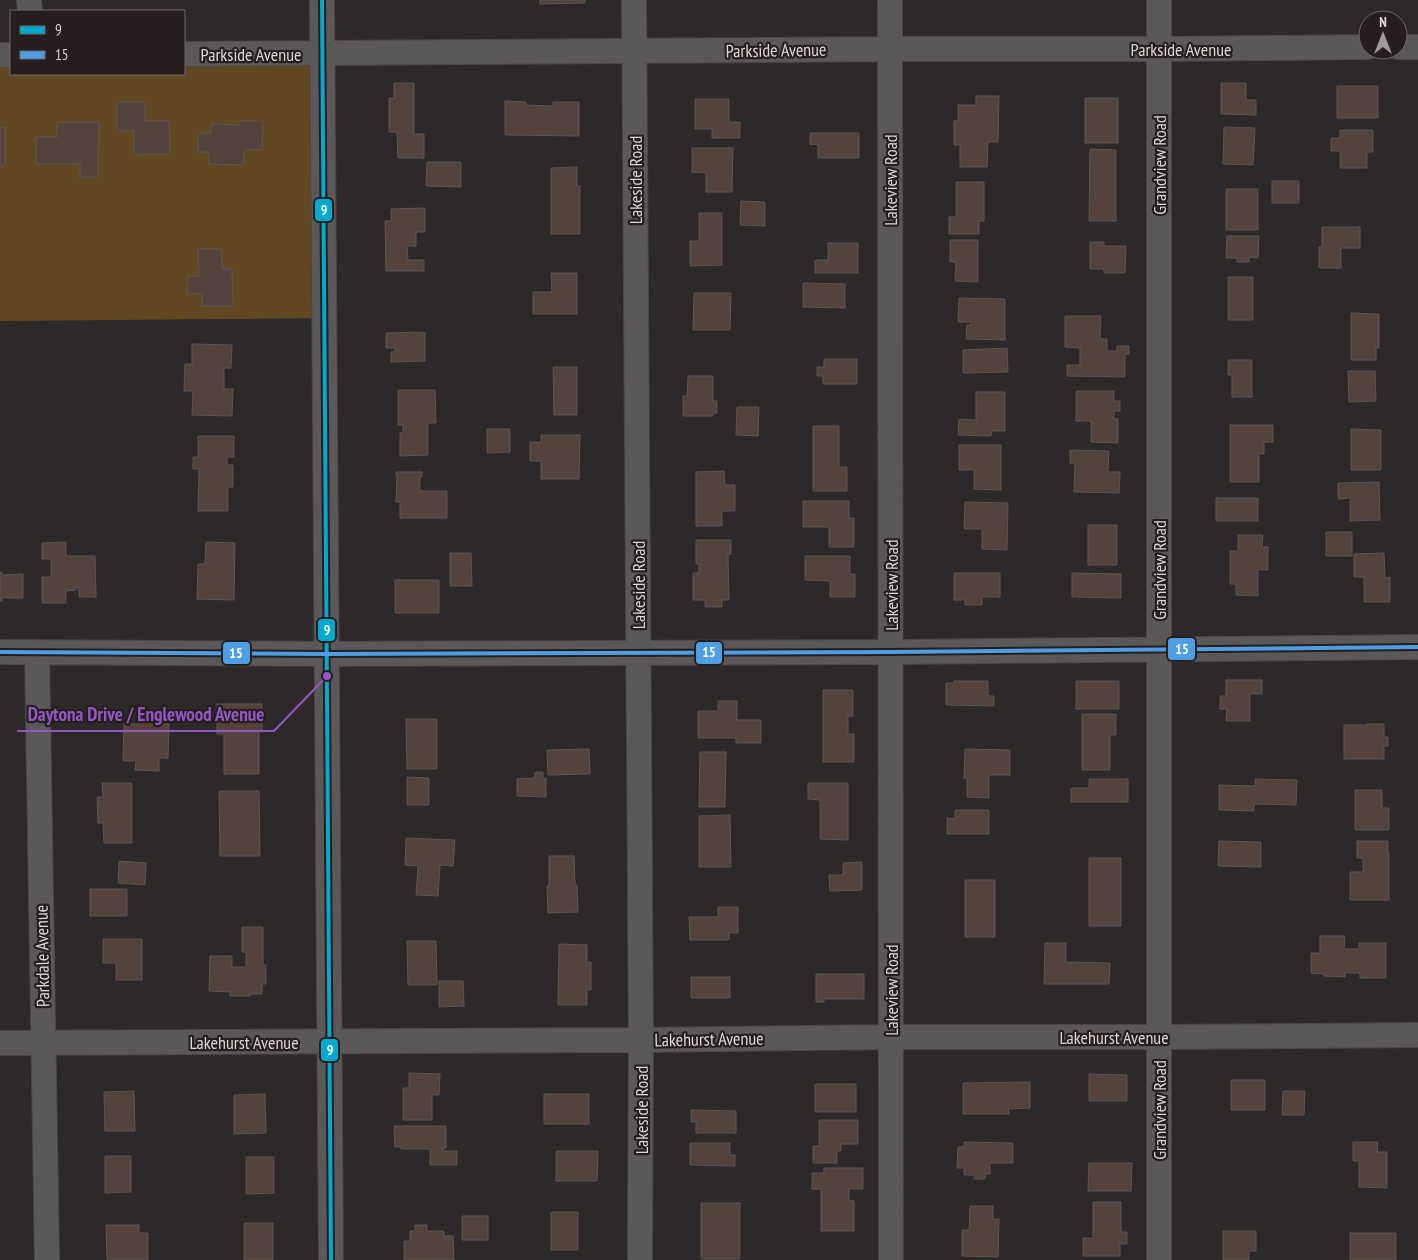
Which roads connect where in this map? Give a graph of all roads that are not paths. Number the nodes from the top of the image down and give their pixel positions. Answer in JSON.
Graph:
{"nodes":[{"id":1,"x":322,"y":0,"type":"edge"},
{"id":2,"x":634,"y":0,"type":"edge"},
{"id":3,"x":890,"y":0,"type":"edge"},
{"id":4,"x":1159,"y":0,"type":"edge"},
{"id":5,"x":1358,"y":47,"type":"edge"},
{"id":6,"x":890,"y":49,"type":"junction"},
{"id":7,"x":1159,"y":49,"type":"junction"},
{"id":8,"x":634,"y":52,"type":"junction"},
{"id":9,"x":323,"y":53,"type":"junction"},
{"id":10,"x":185,"y":54,"type":"edge"},
{"id":11,"x":1418,"y":647,"type":"edge"},
{"id":12,"x":1159,"y":650,"type":"junction"},
{"id":13,"x":0,"y":652,"type":"edge"},
{"id":14,"x":638,"y":652,"type":"junction"},
{"id":15,"x":891,"y":652,"type":"junction"},
{"id":16,"x":37,"y":653,"type":"junction"},
{"id":17,"x":327,"y":654,"type":"junction"},
{"id":18,"x":1418,"y":1035,"type":"edge"},
{"id":19,"x":891,"y":1037,"type":"junction"},
{"id":20,"x":1159,"y":1037,"type":"junction"},
{"id":21,"x":641,"y":1040,"type":"junction"},
{"id":22,"x":330,"y":1041,"type":"junction"},
{"id":23,"x":0,"y":1043,"type":"edge"},
{"id":24,"x":43,"y":1043,"type":"junction"},
{"id":25,"x":47,"y":1260,"type":"edge"},
{"id":26,"x":331,"y":1260,"type":"edge"},
{"id":27,"x":640,"y":1260,"type":"edge"},
{"id":28,"x":891,"y":1260,"type":"edge"},
{"id":29,"x":1159,"y":1260,"type":"edge"}],
"edges":[{"from":1,"to":9,"type":"street"},
{"from":2,"to":8,"type":"street","name":"Lakeside Road"},
{"from":3,"to":6,"type":"street","name":"Lakeview Road"},
{"from":4,"to":7,"type":"street","name":"Grandview Road"},
{"from":5,"to":7,"type":"street","name":"Parkside Avenue"},
{"from":6,"to":7,"type":"street","name":"Parkside Avenue"},
{"from":6,"to":8,"type":"street","name":"Parkside Avenue"},
{"from":6,"to":15,"type":"street","name":"Lakeview Road"},
{"from":7,"to":12,"type":"street","name":"Grandview Road"},
{"from":8,"to":9,"type":"street","name":"Parkside Avenue"},
{"from":8,"to":14,"type":"street","name":"Lakeside Road"},
{"from":9,"to":10,"type":"street","name":"Parkside Avenue"},
{"from":9,"to":17,"type":"street"},
{"from":11,"to":12,"type":"street"},
{"from":12,"to":15,"type":"street"},
{"from":12,"to":20,"type":"street","name":"Grandview Road"},
{"from":13,"to":16,"type":"street"},
{"from":14,"to":15,"type":"street"},
{"from":14,"to":17,"type":"street"},
{"from":14,"to":21,"type":"street","name":"Lakeside Road"},
{"from":15,"to":19,"type":"street","name":"Lakeview Road"},
{"from":16,"to":17,"type":"street"},
{"from":16,"to":24,"type":"street","name":"Parkdale Avenue"},
{"from":17,"to":22,"type":"street"},
{"from":18,"to":20,"type":"street","name":"Lakehurst Avenue"},
{"from":19,"to":20,"type":"street","name":"Lakehurst Avenue"},
{"from":19,"to":21,"type":"street","name":"Lakehurst Avenue"},
{"from":19,"to":28,"type":"street","name":"Lakeview Road"},
{"from":20,"to":29,"type":"street","name":"Grandview Road"},
{"from":21,"to":22,"type":"street","name":"Lakehurst Avenue"},
{"from":21,"to":27,"type":"street","name":"Lakeside Road"},
{"from":22,"to":24,"type":"street","name":"Lakehurst Avenue"},
{"from":22,"to":26,"type":"street"},
{"from":23,"to":24,"type":"street","name":"Lakehurst Avenue"},
{"from":24,"to":25,"type":"street","name":"Parkdale Avenue"}]}
